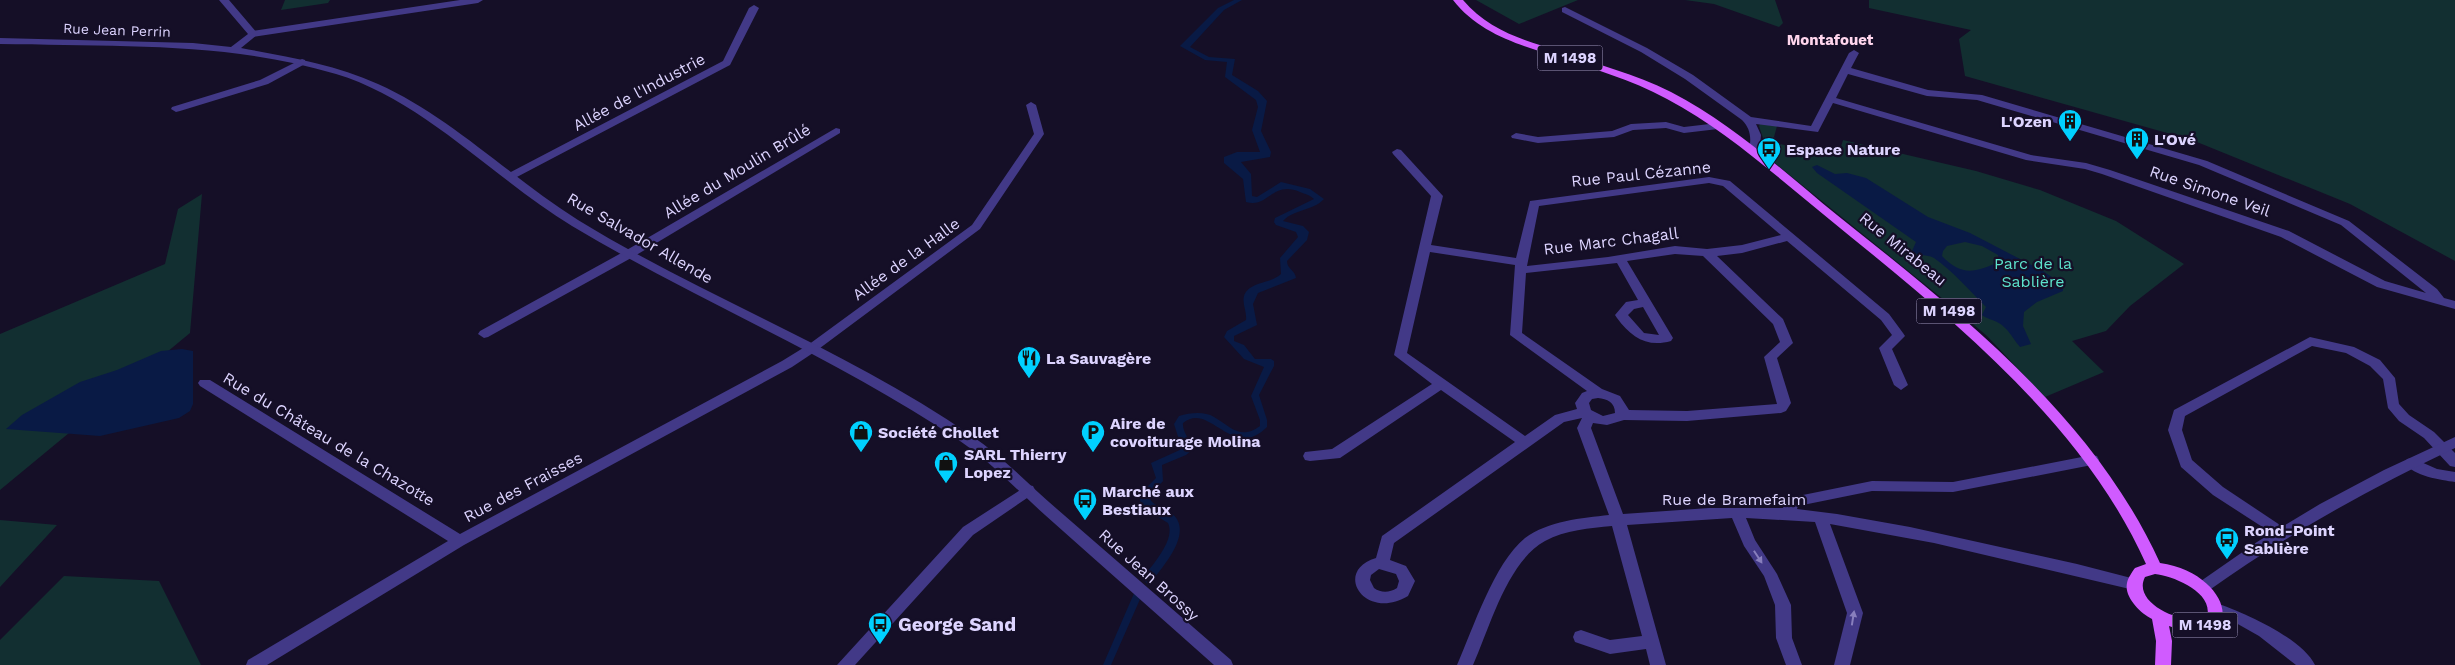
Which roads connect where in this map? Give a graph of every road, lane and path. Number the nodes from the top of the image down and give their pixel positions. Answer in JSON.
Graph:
{"nodes":[{"id":1,"x":224,"y":0,"type":"edge"},
{"id":2,"x":478,"y":0,"type":"edge"},
{"id":3,"x":1458,"y":0,"type":"edge"},
{"id":4,"x":754,"y":8,"type":"dead end"},
{"id":5,"x":1565,"y":10,"type":"dead end"},
{"id":6,"x":253,"y":34,"type":"junction"},
{"id":7,"x":0,"y":41,"type":"edge"},
{"id":8,"x":233,"y":50,"type":"junction"},
{"id":9,"x":1854,"y":53,"type":"dead end"},
{"id":10,"x":302,"y":62,"type":"junction"},
{"id":11,"x":1846,"y":70,"type":"junction"},
{"id":12,"x":1830,"y":99,"type":"junction"},
{"id":13,"x":1031,"y":105,"type":"dead end"},
{"id":14,"x":176,"y":110,"type":"dead end"},
{"id":15,"x":1749,"y":120,"type":"junction"},
{"id":16,"x":1718,"y":126,"type":"junction"},
{"id":17,"x":836,"y":131,"type":"dead end"},
{"id":18,"x":1516,"y":136,"type":"dead end"},
{"id":19,"x":1750,"y":149,"type":"junction"},
{"id":20,"x":1397,"y":152,"type":"dead end"},
{"id":21,"x":511,"y":176,"type":"junction"},
{"id":22,"x":1791,"y":236,"type":"junction"},
{"id":23,"x":1425,"y":248,"type":"junction"},
{"id":24,"x":1707,"y":253,"type":"junction"},
{"id":25,"x":629,"y":254,"type":"junction"},
{"id":26,"x":1620,"y":259,"type":"junction"},
{"id":27,"x":1521,"y":266,"type":"junction"},
{"id":28,"x":2442,"y":302,"type":"junction"},
{"id":29,"x":1647,"y":303,"type":"dead end"},
{"id":30,"x":2455,"y":305,"type":"edge"},
{"id":31,"x":484,"y":334,"type":"dead end"},
{"id":32,"x":812,"y":348,"type":"junction"},
{"id":33,"x":205,"y":383,"type":"dead end"},
{"id":34,"x":1441,"y":384,"type":"junction"},
{"id":35,"x":1901,"y":384,"type":"dead end"},
{"id":36,"x":1598,"y":393,"type":"junction"},
{"id":37,"x":1587,"y":414,"type":"junction"},
{"id":38,"x":1622,"y":415,"type":"junction"},
{"id":39,"x":1526,"y":443,"type":"junction"},
{"id":40,"x":2449,"y":445,"type":"edge"},
{"id":41,"x":1310,"y":456,"type":"dead end"},
{"id":42,"x":2092,"y":460,"type":"junction"},
{"id":43,"x":2455,"y":462,"type":"edge"},
{"id":44,"x":2412,"y":463,"type":"junction"},
{"id":45,"x":2455,"y":477,"type":"edge"},
{"id":46,"x":1028,"y":490,"type":"junction"},
{"id":47,"x":1737,"y":513,"type":"junction"},
{"id":48,"x":1788,"y":514,"type":"junction"},
{"id":49,"x":1820,"y":517,"type":"junction"},
{"id":50,"x":1618,"y":520,"type":"junction"},
{"id":51,"x":2282,"y":534,"type":"junction"},
{"id":52,"x":459,"y":541,"type":"junction"},
{"id":53,"x":1382,"y":563,"type":"dead end"},
{"id":54,"x":2155,"y":568,"type":"junction"},
{"id":55,"x":2134,"y":584,"type":"junction"},
{"id":56,"x":2203,"y":587,"type":"junction"},
{"id":57,"x":2216,"y":610,"type":"junction"},
{"id":58,"x":2159,"y":617,"type":"junction"},
{"id":59,"x":1581,"y":637,"type":"dead end"},
{"id":60,"x":1653,"y":641,"type":"junction"},
{"id":61,"x":254,"y":665,"type":"edge"},
{"id":62,"x":845,"y":665,"type":"edge"},
{"id":63,"x":1225,"y":665,"type":"edge"},
{"id":64,"x":1465,"y":665,"type":"edge"},
{"id":65,"x":1658,"y":665,"type":"edge"},
{"id":66,"x":1794,"y":665,"type":"edge"},
{"id":67,"x":1842,"y":665,"type":"edge"},
{"id":68,"x":2163,"y":665,"type":"edge"},
{"id":69,"x":2307,"y":665,"type":"edge"}],
"edges":[{"from":1,"to":6,"type":"street"},
{"from":2,"to":6,"type":"street"},
{"from":3,"to":16,"type":"main road","name":"Rue Mirabeau","number":"M 1498"},
{"from":4,"to":21,"type":"street","name":"Allée de l'Industrie"},
{"from":5,"to":15,"type":"street"},
{"from":6,"to":8,"type":"street"},
{"from":7,"to":8,"type":"street","name":"Rue Jean Perrin"},
{"from":8,"to":10,"type":"street","name":"Rue Salvador Allende"},
{"from":9,"to":11,"type":"street"},
{"from":10,"to":14,"type":"street"},
{"from":10,"to":21,"type":"street","name":"Rue Salvador Allende"},
{"from":11,"to":12,"type":"street"},
{"from":11,"to":28,"type":"street"},
{"from":12,"to":15,"type":"street"},
{"from":12,"to":28,"type":"street","name":"Rue Simone Veil"},
{"from":13,"to":32,"type":"street","name":"Allée de la Halle"},
{"from":15,"to":19,"type":"street"},
{"from":16,"to":18,"type":"street"},
{"from":16,"to":19,"type":"main road","name":"Rue Mirabeau","number":"M 1498"},
{"from":17,"to":25,"type":"street","name":"Allée du Moulin Brûlé"},
{"from":19,"to":42,"type":"main road","name":"Rue Mirabeau","number":"M 1498"},
{"from":20,"to":23,"type":"street"},
{"from":21,"to":25,"type":"street","name":"Rue Salvador Allende"},
{"from":22,"to":24,"type":"street","name":"Rue Marc Chagall"},
{"from":22,"to":27,"type":"street","name":"Rue Paul Cézanne"},
{"from":22,"to":35,"type":"street","name":"Rue Paul Cézanne"},
{"from":23,"to":27,"type":"street","name":"Rue Marc Chagall"},
{"from":23,"to":34,"type":"street"},
{"from":24,"to":26,"type":"street","name":"Rue Marc Chagall"},
{"from":24,"to":38,"type":"street"},
{"from":25,"to":31,"type":"street","name":"Allée du Moulin Brûlé"},
{"from":25,"to":32,"type":"street","name":"Rue Salvador Allende"},
{"from":26,"to":27,"type":"street","name":"Rue Marc Chagall"},
{"from":26,"to":29,"type":"street"},
{"from":27,"to":36,"type":"street","name":"Rue Paul Cézanne"},
{"from":28,"to":30,"type":"street","name":"Rue Simone Veil"},
{"from":32,"to":46,"type":"street","name":"Rue Salvador Allende"},
{"from":32,"to":52,"type":"street","name":"Rue des Fraisses"},
{"from":33,"to":52,"type":"street","name":"Rue du Château de la Chazotte"},
{"from":34,"to":39,"type":"street"},
{"from":34,"to":41,"type":"street"},
{"from":36,"to":37,"type":"street"},
{"from":36,"to":38,"type":"street"},
{"from":37,"to":38,"type":"street"},
{"from":37,"to":39,"type":"street"},
{"from":37,"to":50,"type":"street"},
{"from":39,"to":53,"type":"street"},
{"from":40,"to":43,"type":"street"},
{"from":40,"to":44,"type":"street"},
{"from":40,"to":51,"type":"street"},
{"from":42,"to":48,"type":"street"},
{"from":42,"to":54,"type":"main road","name":"Rue Mirabeau","number":"M 1498"},
{"from":44,"to":45,"type":"street"},
{"from":44,"to":51,"type":"street"},
{"from":46,"to":62,"type":"street"},
{"from":46,"to":63,"type":"street","name":"Rue Jean Brossy"},
{"from":47,"to":48,"type":"street","name":"Rue de Bramefaim"},
{"from":47,"to":50,"type":"street","name":"Rue de Bramefaim"},
{"from":47,"to":66,"type":"street","one_way":true},
{"from":48,"to":49,"type":"street","name":"Rue de Bramefaim"},
{"from":49,"to":55,"type":"street","name":"Rue de Bramefaim"},
{"from":67,"to":49,"type":"street","one_way":true},
{"from":50,"to":60,"type":"street"},
{"from":50,"to":64,"type":"street","name":"Rue de Bramefaim"},
{"from":51,"to":56,"type":"street"},
{"from":52,"to":61,"type":"street","name":"Rue des Fraisses"},
{"from":54,"to":55,"type":"main road"},
{"from":54,"to":56,"type":"main road","number":"M 1498"},
{"from":55,"to":58,"type":"main road","number":"M 1498"},
{"from":56,"to":57,"type":"main road","number":"M 1498"},
{"from":57,"to":58,"type":"main road","number":"M 1498"},
{"from":57,"to":69,"type":"street"},
{"from":58,"to":68,"type":"main road","number":"M 1498"},
{"from":59,"to":60,"type":"street"},
{"from":60,"to":65,"type":"street"}]}
